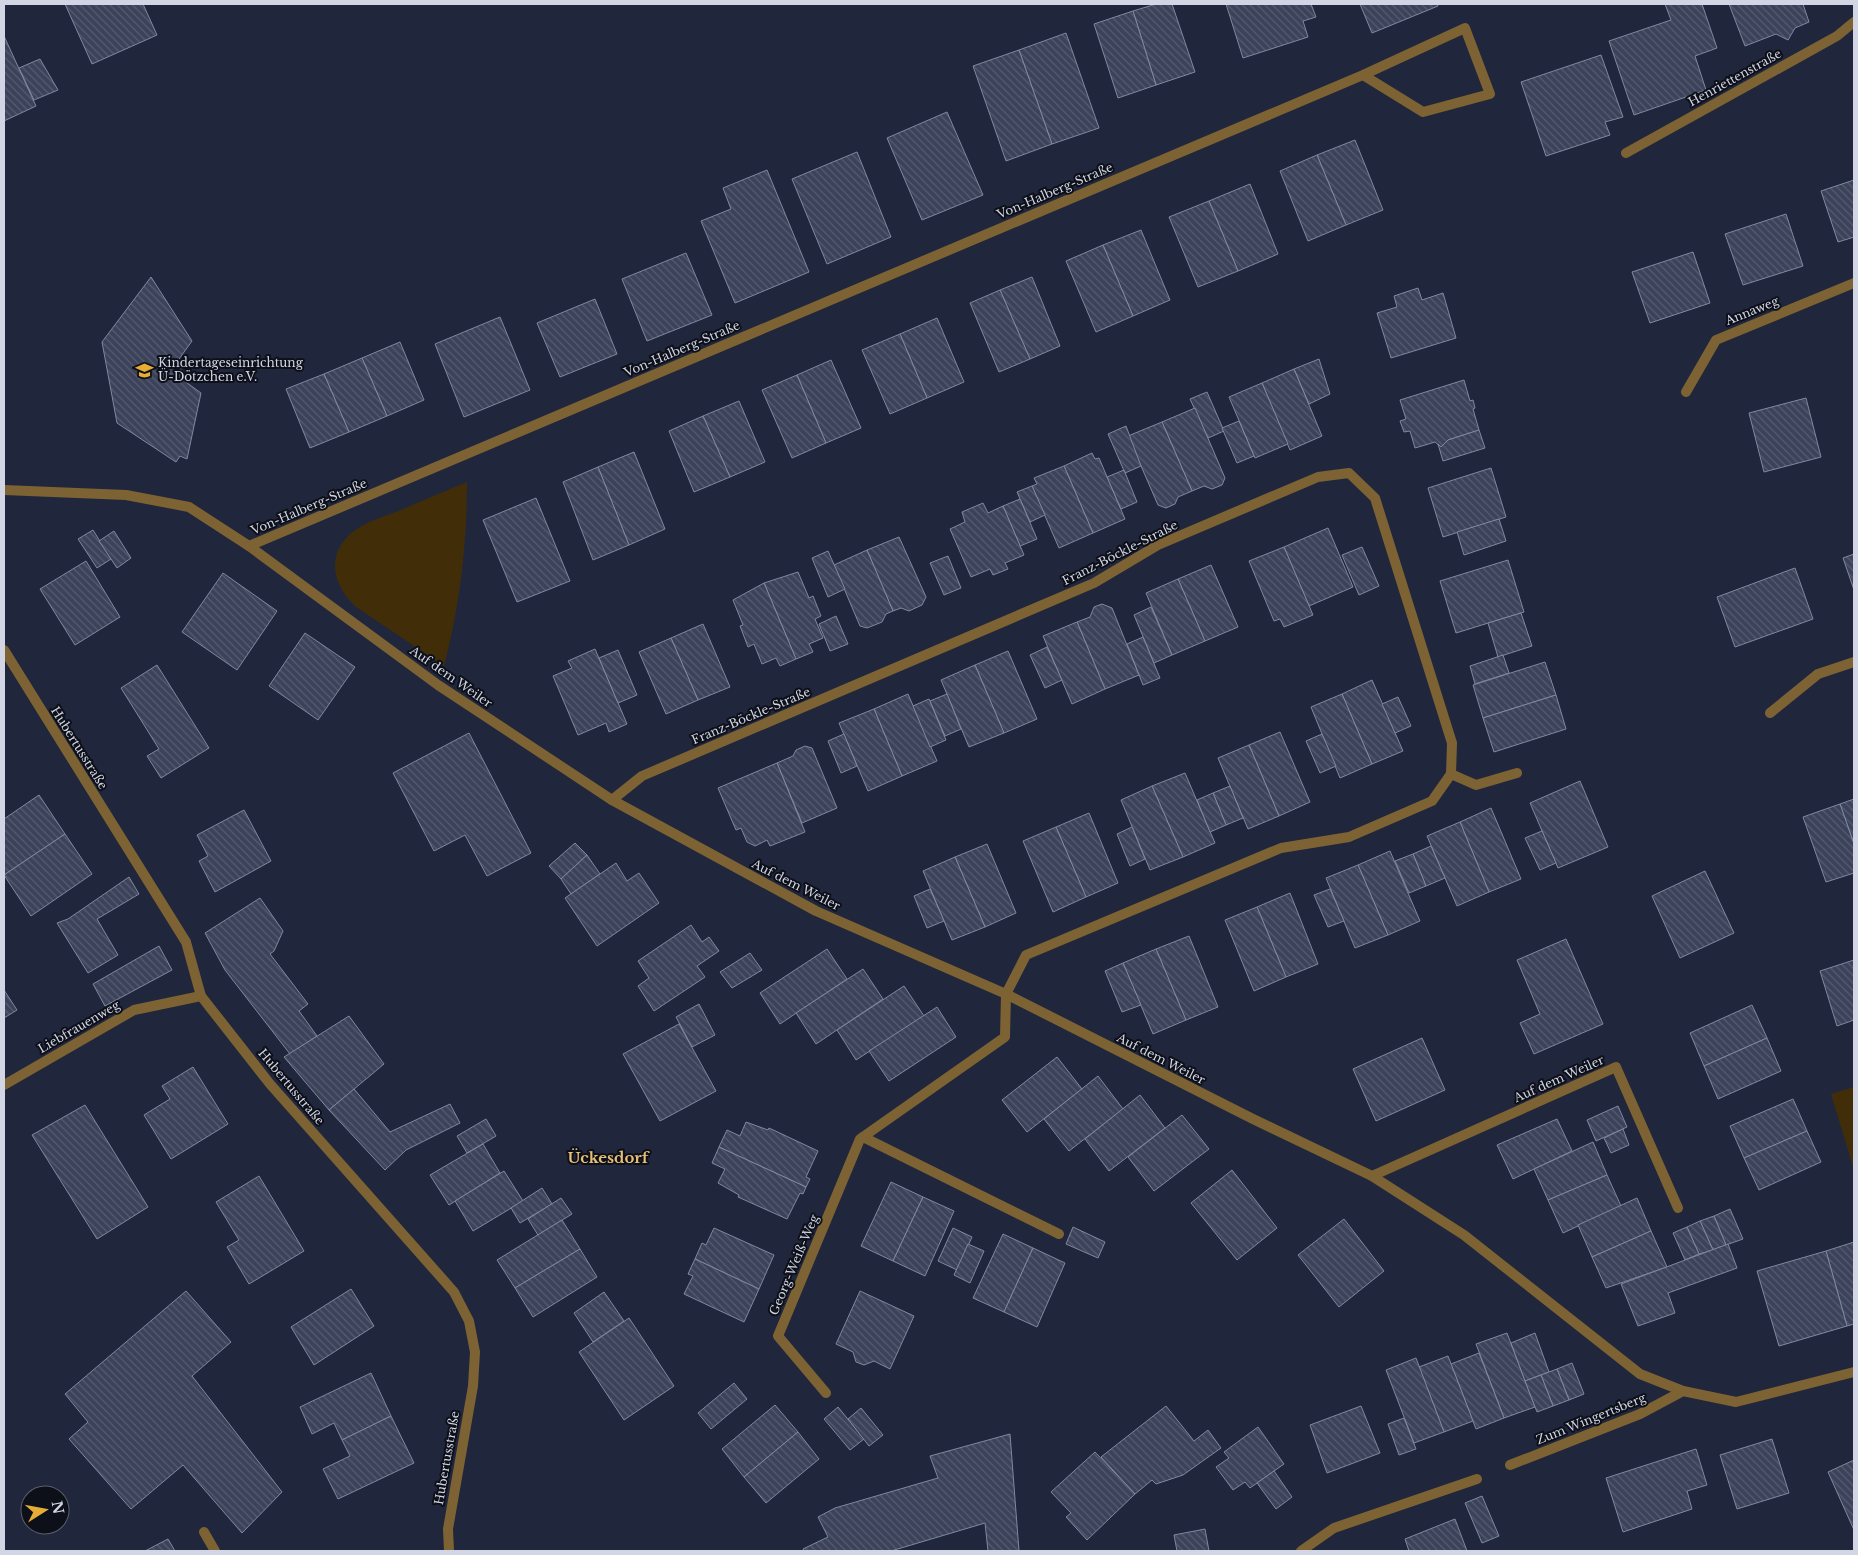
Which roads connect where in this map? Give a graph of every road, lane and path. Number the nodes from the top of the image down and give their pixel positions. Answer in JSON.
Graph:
{"nodes":[{"id":1,"x":1854,"y":22,"type":"edge"},
{"id":2,"x":1363,"y":75,"type":"junction"},
{"id":3,"x":1626,"y":152,"type":"dead end"},
{"id":4,"x":1854,"y":283,"type":"edge"},
{"id":5,"x":1686,"y":392,"type":"dead end"},
{"id":6,"x":4,"y":490,"type":"edge"},
{"id":7,"x":248,"y":546,"type":"junction"},
{"id":8,"x":4,"y":650,"type":"edge"},
{"id":9,"x":1854,"y":662,"type":"edge"},
{"id":10,"x":1770,"y":714,"type":"dead end"},
{"id":11,"x":1517,"y":773,"type":"dead end"},
{"id":12,"x":1451,"y":774,"type":"junction"},
{"id":13,"x":612,"y":800,"type":"junction"},
{"id":14,"x":1006,"y":994,"type":"junction"},
{"id":15,"x":201,"y":996,"type":"junction"},
{"id":16,"x":4,"y":1085,"type":"edge"},
{"id":17,"x":864,"y":1137,"type":"junction"},
{"id":18,"x":1372,"y":1176,"type":"junction"},
{"id":19,"x":1678,"y":1208,"type":"dead end"},
{"id":20,"x":1060,"y":1234,"type":"dead end"},
{"id":21,"x":1854,"y":1372,"type":"edge"},
{"id":22,"x":1683,"y":1391,"type":"junction"},
{"id":23,"x":826,"y":1394,"type":"dead end"},
{"id":24,"x":1510,"y":1465,"type":"dead end"},
{"id":25,"x":1478,"y":1479,"type":"dead end"},
{"id":26,"x":204,"y":1532,"type":"dead end"},
{"id":27,"x":215,"y":1551,"type":"edge"},
{"id":28,"x":449,"y":1551,"type":"edge"},
{"id":29,"x":1301,"y":1551,"type":"edge"}],
"edges":[{"from":1,"to":3,"type":"street","name":"Henriettenstraße"},
{"from":2,"to":2,"type":"street","name":"Von-Halberg-Straße"},
{"from":2,"to":7,"type":"street","name":"Von-Halberg-Straße"},
{"from":4,"to":5,"type":"street","name":"Annaweg"},
{"from":6,"to":7,"type":"street","name":"Von-Halberg-Straße"},
{"from":7,"to":13,"type":"street","name":"Auf dem Weiler"},
{"from":8,"to":15,"type":"street","name":"Hubertusstraße"},
{"from":9,"to":10,"type":"street"},
{"from":11,"to":12,"type":"street"},
{"from":12,"to":13,"type":"street","name":"Franz-Böckle-Straße"},
{"from":12,"to":14,"type":"street"},
{"from":13,"to":14,"type":"street","name":"Auf dem Weiler"},
{"from":14,"to":17,"type":"street","name":"Georg-Weiß-Weg"},
{"from":14,"to":18,"type":"street","name":"Auf dem Weiler"},
{"from":15,"to":16,"type":"street","name":"Liebfrauenweg"},
{"from":15,"to":28,"type":"street","name":"Hubertusstraße"},
{"from":17,"to":20,"type":"street"},
{"from":17,"to":23,"type":"street","name":"Georg-Weiß-Weg"},
{"from":18,"to":19,"type":"street","name":"Auf dem Weiler"},
{"from":18,"to":22,"type":"street","name":"Auf dem Weiler"},
{"from":21,"to":22,"type":"street"},
{"from":22,"to":24,"type":"street","name":"Zum Wingertsberg"},
{"from":25,"to":29,"type":"street"},
{"from":26,"to":27,"type":"street"}]}
